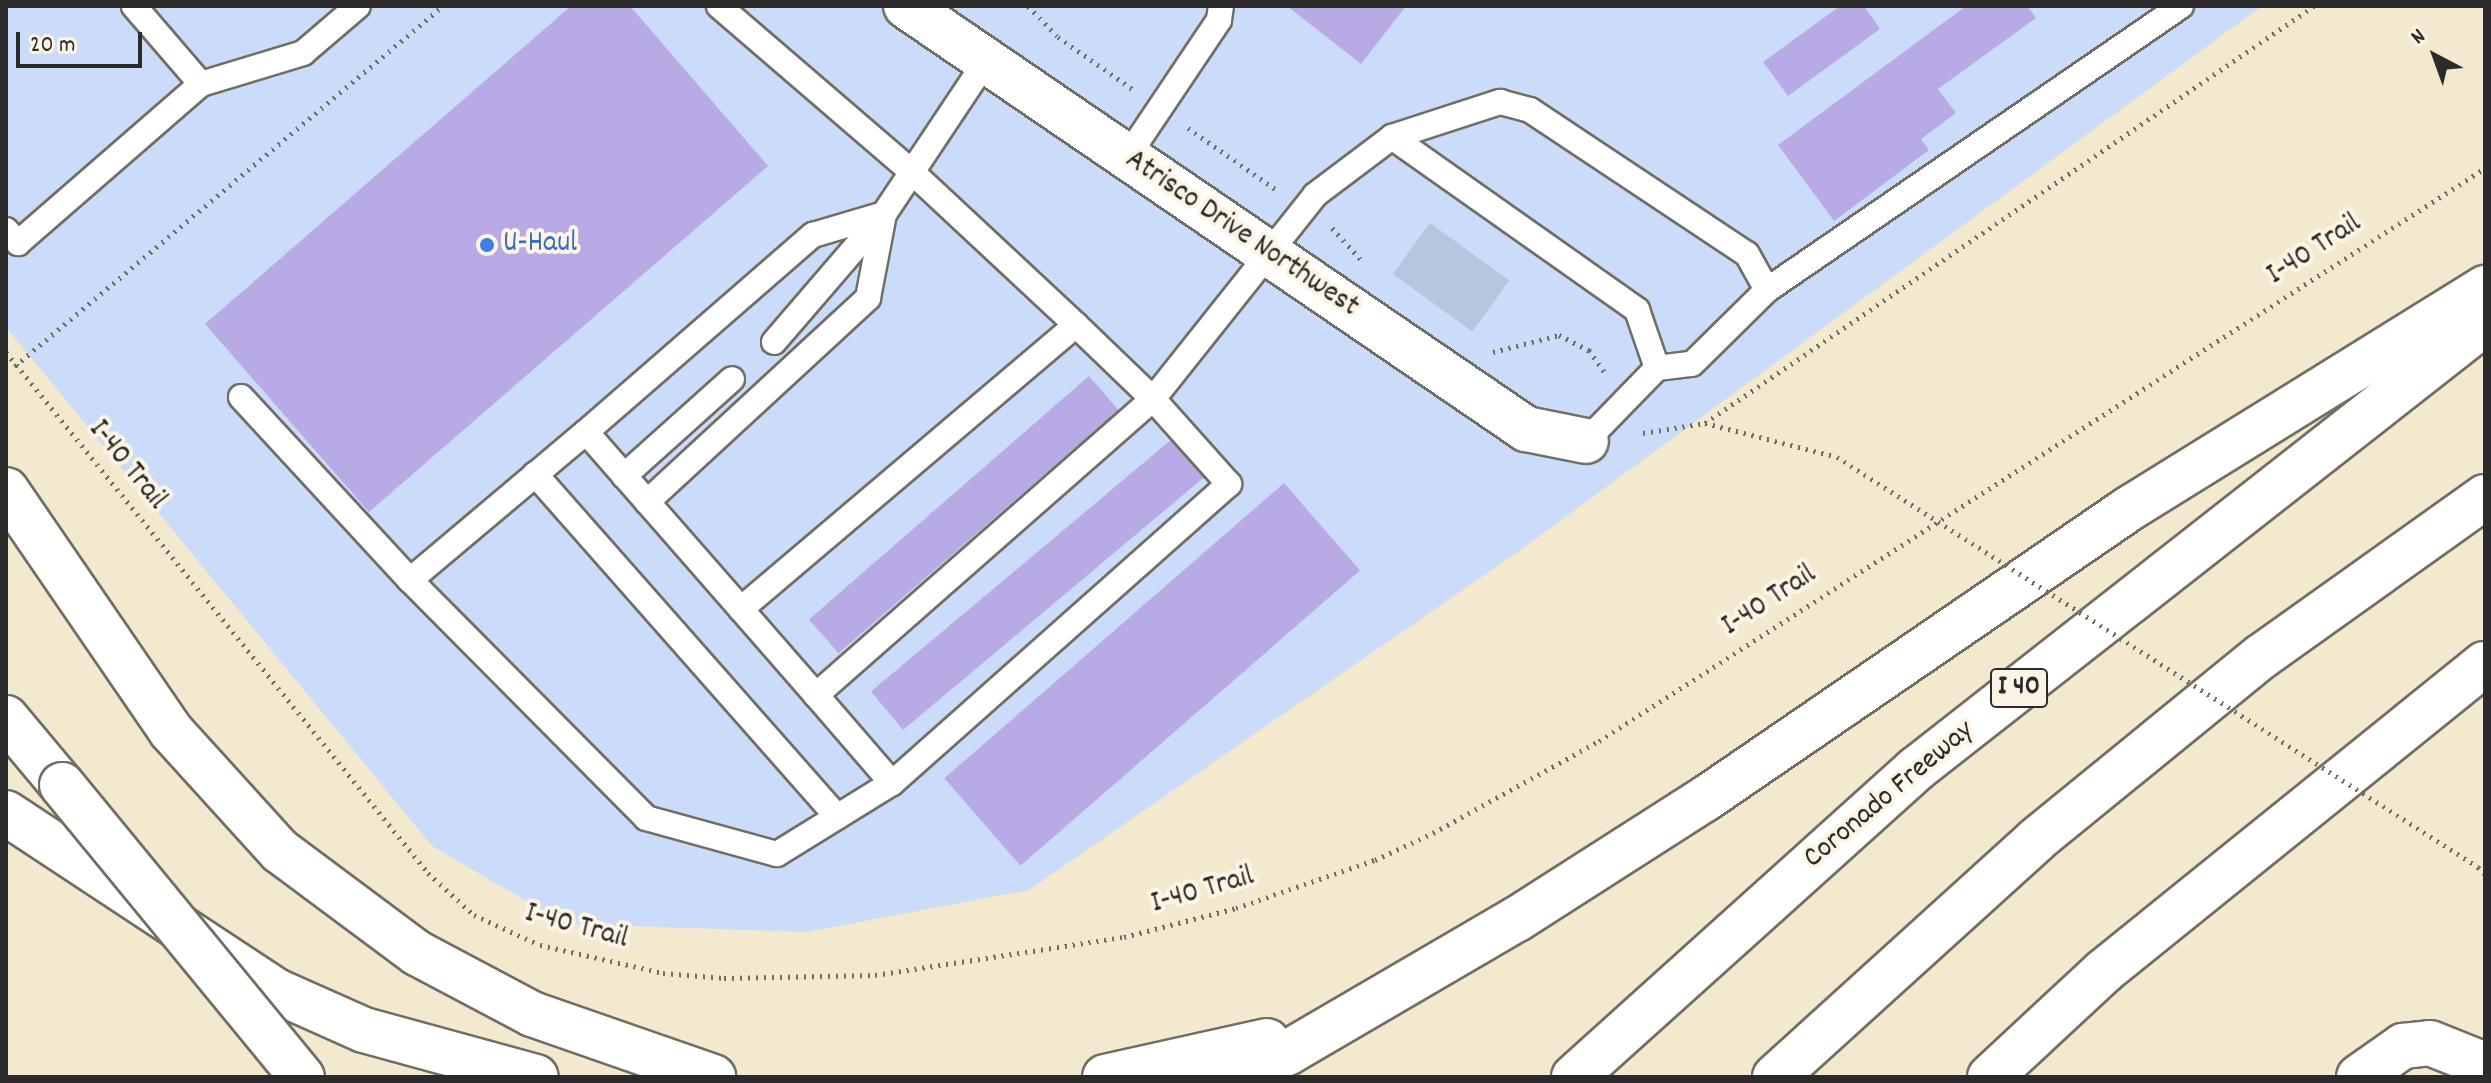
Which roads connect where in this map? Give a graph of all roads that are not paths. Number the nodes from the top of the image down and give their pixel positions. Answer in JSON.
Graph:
{"nodes":[{"id":1,"x":134,"y":6,"type":"edge"},
{"id":2,"x":358,"y":6,"type":"edge"},
{"id":3,"x":719,"y":6,"type":"edge"},
{"id":4,"x":906,"y":6,"type":"edge"},
{"id":5,"x":1221,"y":6,"type":"edge"},
{"id":6,"x":2181,"y":6,"type":"edge"},
{"id":7,"x":986,"y":61,"type":"junction"},
{"id":8,"x":201,"y":84,"type":"junction"},
{"id":9,"x":1392,"y":137,"type":"junction"},
{"id":10,"x":1127,"y":157,"type":"junction"},
{"id":11,"x":912,"y":172,"type":"junction"},
{"id":12,"x":884,"y":214,"type":"junction"},
{"id":13,"x":6,"y":230,"type":"edge"},
{"id":14,"x":1266,"y":252,"type":"junction"},
{"id":15,"x":2485,"y":288,"type":"edge"},
{"id":16,"x":1767,"y":290,"type":"junction"},
{"id":17,"x":2485,"y":323,"type":"edge"},
{"id":18,"x":1076,"y":325,"type":"junction"},
{"id":19,"x":774,"y":342,"type":"dead end"},
{"id":20,"x":1657,"y":368,"type":"junction"},
{"id":21,"x":732,"y":379,"type":"dead end"},
{"id":22,"x":241,"y":397,"type":"dead end"},
{"id":23,"x":1153,"y":399,"type":"junction"},
{"id":24,"x":586,"y":432,"type":"junction"},
{"id":25,"x":1586,"y":441,"type":"joint"},
{"id":26,"x":535,"y":474,"type":"junction"},
{"id":27,"x":624,"y":476,"type":"junction"},
{"id":28,"x":6,"y":490,"type":"edge"},
{"id":29,"x":2485,"y":497,"type":"edge"},
{"id":30,"x":647,"y":502,"type":"junction"},
{"id":31,"x":410,"y":580,"type":"junction"},
{"id":32,"x":741,"y":609,"type":"junction"},
{"id":33,"x":2485,"y":664,"type":"edge"},
{"id":34,"x":816,"y":695,"type":"junction"},
{"id":35,"x":11,"y":720,"type":"edge"},
{"id":36,"x":892,"y":783,"type":"junction"},
{"id":37,"x":6,"y":813,"type":"edge"},
{"id":38,"x":837,"y":817,"type":"junction"},
{"id":39,"x":1357,"y":1012,"type":"junction"},
{"id":40,"x":2485,"y":1065,"type":"edge"},
{"id":41,"x":302,"y":1077,"type":"edge"},
{"id":42,"x":536,"y":1077,"type":"edge"},
{"id":43,"x":713,"y":1077,"type":"edge"},
{"id":44,"x":1105,"y":1077,"type":"edge"},
{"id":45,"x":1234,"y":1077,"type":"edge"},
{"id":46,"x":1574,"y":1077,"type":"edge"},
{"id":47,"x":1775,"y":1077,"type":"edge"},
{"id":48,"x":1990,"y":1077,"type":"edge"},
{"id":49,"x":2359,"y":1077,"type":"edge"}],
"edges":[{"from":1,"to":8,"type":"lane"},
{"from":2,"to":8,"type":"lane"},
{"from":3,"to":11,"type":"lane"},
{"from":4,"to":7,"type":"main road","name":"Atrisco Drive Northwest"},
{"from":5,"to":10,"type":"lane"},
{"from":6,"to":16,"type":"lane"},
{"from":7,"to":10,"type":"main road","name":"Atrisco Drive Northwest"},
{"from":7,"to":11,"type":"lane"},
{"from":8,"to":13,"type":"lane"},
{"from":9,"to":14,"type":"lane"},
{"from":9,"to":16,"type":"lane"},
{"from":9,"to":20,"type":"lane"},
{"from":10,"to":14,"type":"main road","name":"Atrisco Drive Northwest"},
{"from":11,"to":12,"type":"lane"},
{"from":11,"to":18,"type":"lane"},
{"from":12,"to":19,"type":"lane"},
{"from":12,"to":24,"type":"lane"},
{"from":12,"to":30,"type":"lane"},
{"from":14,"to":23,"type":"lane"},
{"from":14,"to":25,"type":"main road","name":"Atrisco Drive Northwest"},
{"from":15,"to":39,"type":"main road"},
{"from":16,"to":20,"type":"lane"},
{"from":17,"to":46,"type":"main road","name":"Coronado Freeway","number":"I 40"},
{"from":18,"to":23,"type":"lane"},
{"from":18,"to":32,"type":"lane"},
{"from":20,"to":25,"type":"lane"},
{"from":21,"to":27,"type":"lane"},
{"from":22,"to":31,"type":"lane"},
{"from":23,"to":34,"type":"lane"},
{"from":23,"to":36,"type":"lane"},
{"from":24,"to":26,"type":"lane"},
{"from":24,"to":27,"type":"lane"},
{"from":26,"to":31,"type":"lane"},
{"from":26,"to":38,"type":"lane"},
{"from":27,"to":30,"type":"lane"},
{"from":28,"to":43,"type":"main road"},
{"from":29,"to":47,"type":"main road"},
{"from":30,"to":32,"type":"lane"},
{"from":31,"to":38,"type":"lane"},
{"from":32,"to":34,"type":"lane"},
{"from":33,"to":48,"type":"main road"},
{"from":34,"to":36,"type":"lane"},
{"from":35,"to":41,"type":"main road","bridge":true},
{"from":36,"to":38,"type":"lane"},
{"from":37,"to":42,"type":"main road"},
{"from":39,"to":44,"type":"main road"},
{"from":39,"to":45,"type":"main road"},
{"from":40,"to":49,"type":"main road"}]}
